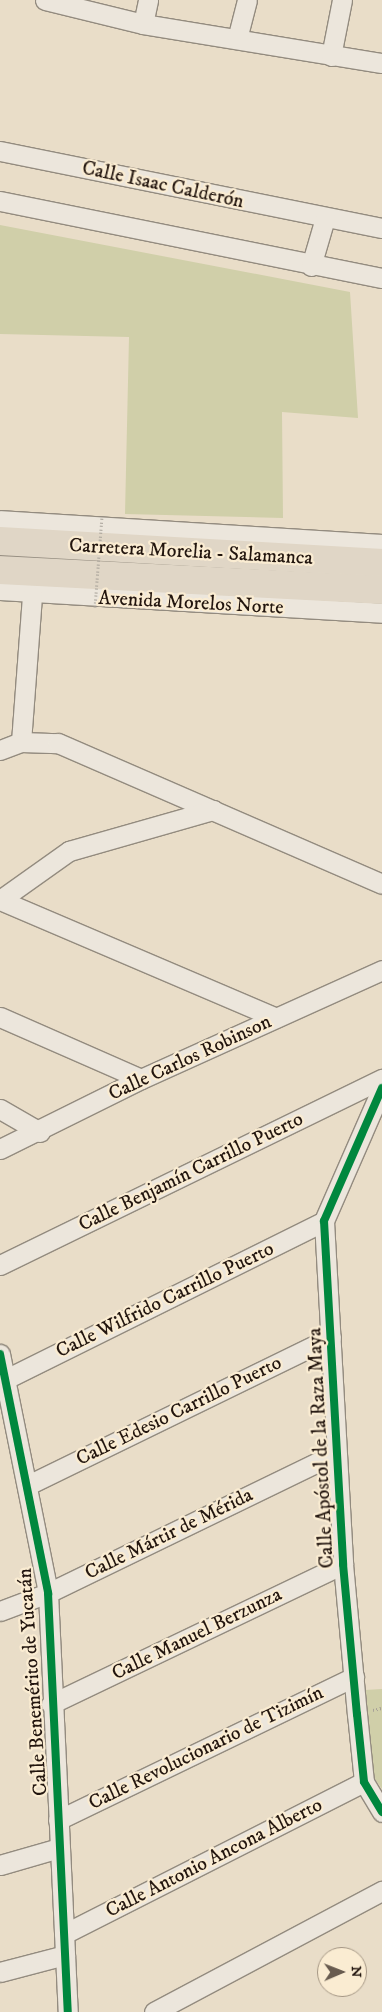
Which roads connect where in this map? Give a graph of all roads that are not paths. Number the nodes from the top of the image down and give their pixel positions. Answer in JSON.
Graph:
{"nodes":[{"id":1,"x":148,"y":0,"type":"edge"},
{"id":2,"x":247,"y":0,"type":"edge"},
{"id":3,"x":342,"y":0,"type":"edge"},
{"id":4,"x":54,"y":1,"type":"edge"},
{"id":5,"x":143,"y":24,"type":"junction"},
{"id":6,"x":238,"y":39,"type":"junction"},
{"id":7,"x":331,"y":56,"type":"junction"},
{"id":8,"x":382,"y":64,"type":"edge"},
{"id":9,"x":0,"y":152,"type":"edge"},
{"id":10,"x":0,"y":202,"type":"edge"},
{"id":11,"x":325,"y":218,"type":"junction"},
{"id":12,"x":382,"y":228,"type":"edge"},
{"id":13,"x":311,"y":266,"type":"junction"},
{"id":14,"x":380,"y":279,"type":"edge"},
{"id":15,"x":0,"y":520,"type":"edge"},
{"id":16,"x":0,"y":541,"type":"edge"},
{"id":17,"x":382,"y":544,"type":"edge"},
{"id":18,"x":382,"y":563,"type":"edge"},
{"id":19,"x":0,"y":570,"type":"edge"},
{"id":20,"x":0,"y":590,"type":"edge"},
{"id":21,"x":382,"y":590,"type":"edge"},
{"id":22,"x":32,"y":595,"type":"junction"},
{"id":23,"x":382,"y":613,"type":"edge"},
{"id":24,"x":21,"y":742,"type":"junction"},
{"id":25,"x":0,"y":750,"type":"edge"},
{"id":26,"x":213,"y":810,"type":"junction"},
{"id":27,"x":382,"y":884,"type":"edge"},
{"id":28,"x":0,"y":900,"type":"edge"},
{"id":29,"x":382,"y":970,"type":"edge"},
{"id":30,"x":0,"y":1016,"type":"edge"},
{"id":31,"x":276,"y":1018,"type":"junction"},
{"id":32,"x":141,"y":1079,"type":"junction"},
{"id":33,"x":382,"y":1079,"type":"edge"},
{"id":34,"x":382,"y":1088,"type":"edge"},
{"id":35,"x":0,"y":1109,"type":"edge"},
{"id":36,"x":40,"y":1132,"type":"junction"},
{"id":37,"x":0,"y":1149,"type":"edge"},
{"id":38,"x":324,"y":1221,"type":"junction"},
{"id":39,"x":0,"y":1265,"type":"edge"},
{"id":40,"x":331,"y":1337,"type":"junction"},
{"id":41,"x":0,"y":1354,"type":"edge"},
{"id":42,"x":6,"y":1379,"type":"junction"},
{"id":43,"x":336,"y":1453,"type":"junction"},
{"id":44,"x":28,"y":1485,"type":"junction"},
{"id":45,"x":343,"y":1564,"type":"junction"},
{"id":46,"x":48,"y":1593,"type":"junction"},
{"id":47,"x":0,"y":1610,"type":"edge"},
{"id":48,"x":354,"y":1677,"type":"junction"},
{"id":49,"x":52,"y":1704,"type":"junction"},
{"id":50,"x":364,"y":1782,"type":"junction"},
{"id":51,"x":382,"y":1812,"type":"edge"},
{"id":52,"x":58,"y":1820,"type":"junction"},
{"id":53,"x":59,"y":1848,"type":"junction"},
{"id":54,"x":0,"y":1865,"type":"edge"},
{"id":55,"x":382,"y":1891,"type":"edge"},
{"id":56,"x":64,"y":1934,"type":"junction"},
{"id":57,"x":65,"y":1956,"type":"junction"},
{"id":58,"x":0,"y":1972,"type":"edge"},
{"id":59,"x":164,"y":2009,"type":"edge"},
{"id":60,"x":68,"y":2012,"type":"edge"}],
"edges":[{"from":1,"to":5,"type":"street"},
{"from":2,"to":6,"type":"street"},
{"from":3,"to":7,"type":"street"},
{"from":4,"to":5,"type":"street"},
{"from":5,"to":6,"type":"street"},
{"from":6,"to":7,"type":"street"},
{"from":7,"to":8,"type":"street"},
{"from":9,"to":11,"type":"street","name":"Calle Isaac Calderón"},
{"from":10,"to":13,"type":"street"},
{"from":11,"to":12,"type":"street","name":"Calle Isaac Calderón"},
{"from":11,"to":13,"type":"street"},
{"from":13,"to":14,"type":"street"},
{"from":15,"to":17,"type":"street"},
{"from":16,"to":18,"type":"highway","name":"Carretera Morelia - Salamanca"},
{"from":19,"to":21,"type":"highway","name":"Carretera Morelia - Salamanca"},
{"from":20,"to":22,"type":"street","name":"Avenida Morelos Norte"},
{"from":22,"to":23,"type":"street","name":"Avenida Morelos Norte"},
{"from":22,"to":24,"type":"street"},
{"from":24,"to":25,"type":"street"},
{"from":24,"to":26,"type":"street"},
{"from":26,"to":27,"type":"street"},
{"from":26,"to":28,"type":"street"},
{"from":28,"to":31,"type":"street"},
{"from":29,"to":31,"type":"street","name":"Calle Carlos Robinson"},
{"from":30,"to":32,"type":"street"},
{"from":31,"to":32,"type":"street","name":"Calle Carlos Robinson"},
{"from":32,"to":36,"type":"street","name":"Calle Carlos Robinson"},
{"from":33,"to":39,"type":"street","name":"Calle Benjamín Carrillo Puerto"},
{"from":34,"to":38,"type":"street","name":"Calle Apóstol de la Raza Maya"},
{"from":35,"to":36,"type":"street"},
{"from":36,"to":37,"type":"street","name":"Calle Carlos Robinson"},
{"from":38,"to":40,"type":"street","name":"Calle Apóstol de la Raza Maya"},
{"from":38,"to":42,"type":"street","name":"Calle Wilfrido Carrillo Puerto"},
{"from":40,"to":43,"type":"street","name":"Calle Apóstol de la Raza Maya"},
{"from":40,"to":44,"type":"street","name":"Calle Edesio Carrillo Puerto"},
{"from":41,"to":42,"type":"street","name":"Calle Benemérito de Yucatán"},
{"from":42,"to":44,"type":"street","name":"Calle Benemérito de Yucatán"},
{"from":43,"to":45,"type":"street","name":"Calle Apóstol de la Raza Maya"},
{"from":43,"to":46,"type":"street","name":"Calle Mártir de Mérida"},
{"from":44,"to":46,"type":"street","name":"Calle Benemérito de Yucatán"},
{"from":45,"to":48,"type":"street","name":"Calle Apóstol de la Raza Maya"},
{"from":45,"to":49,"type":"street","name":"Calle Manuel Berzunza"},
{"from":46,"to":47,"type":"street","name":"Calle Mártir de Mérida"},
{"from":46,"to":49,"type":"street","name":"Calle Benemérito de Yucatán"},
{"from":48,"to":50,"type":"street","name":"Calle Apóstol de la Raza Maya"},
{"from":48,"to":52,"type":"street","name":"Calle Revolucionario de Tizimín"},
{"from":49,"to":52,"type":"street","name":"Calle Benemérito de Yucatán"},
{"from":50,"to":51,"type":"street","name":"Calle Apóstol de la Raza Maya"},
{"from":50,"to":56,"type":"street","name":"Calle Antonio Ancona Alberto"},
{"from":52,"to":53,"type":"street","name":"Calle Benemérito de Yucatán"},
{"from":53,"to":54,"type":"street"},
{"from":53,"to":56,"type":"street","name":"Calle Benemérito de Yucatán"},
{"from":55,"to":59,"type":"street"},
{"from":56,"to":57,"type":"street","name":"Calle Benemérito de Yucatán"},
{"from":57,"to":58,"type":"street"},
{"from":57,"to":60,"type":"street","name":"Calle Benemérito de Yucatán"}]}
